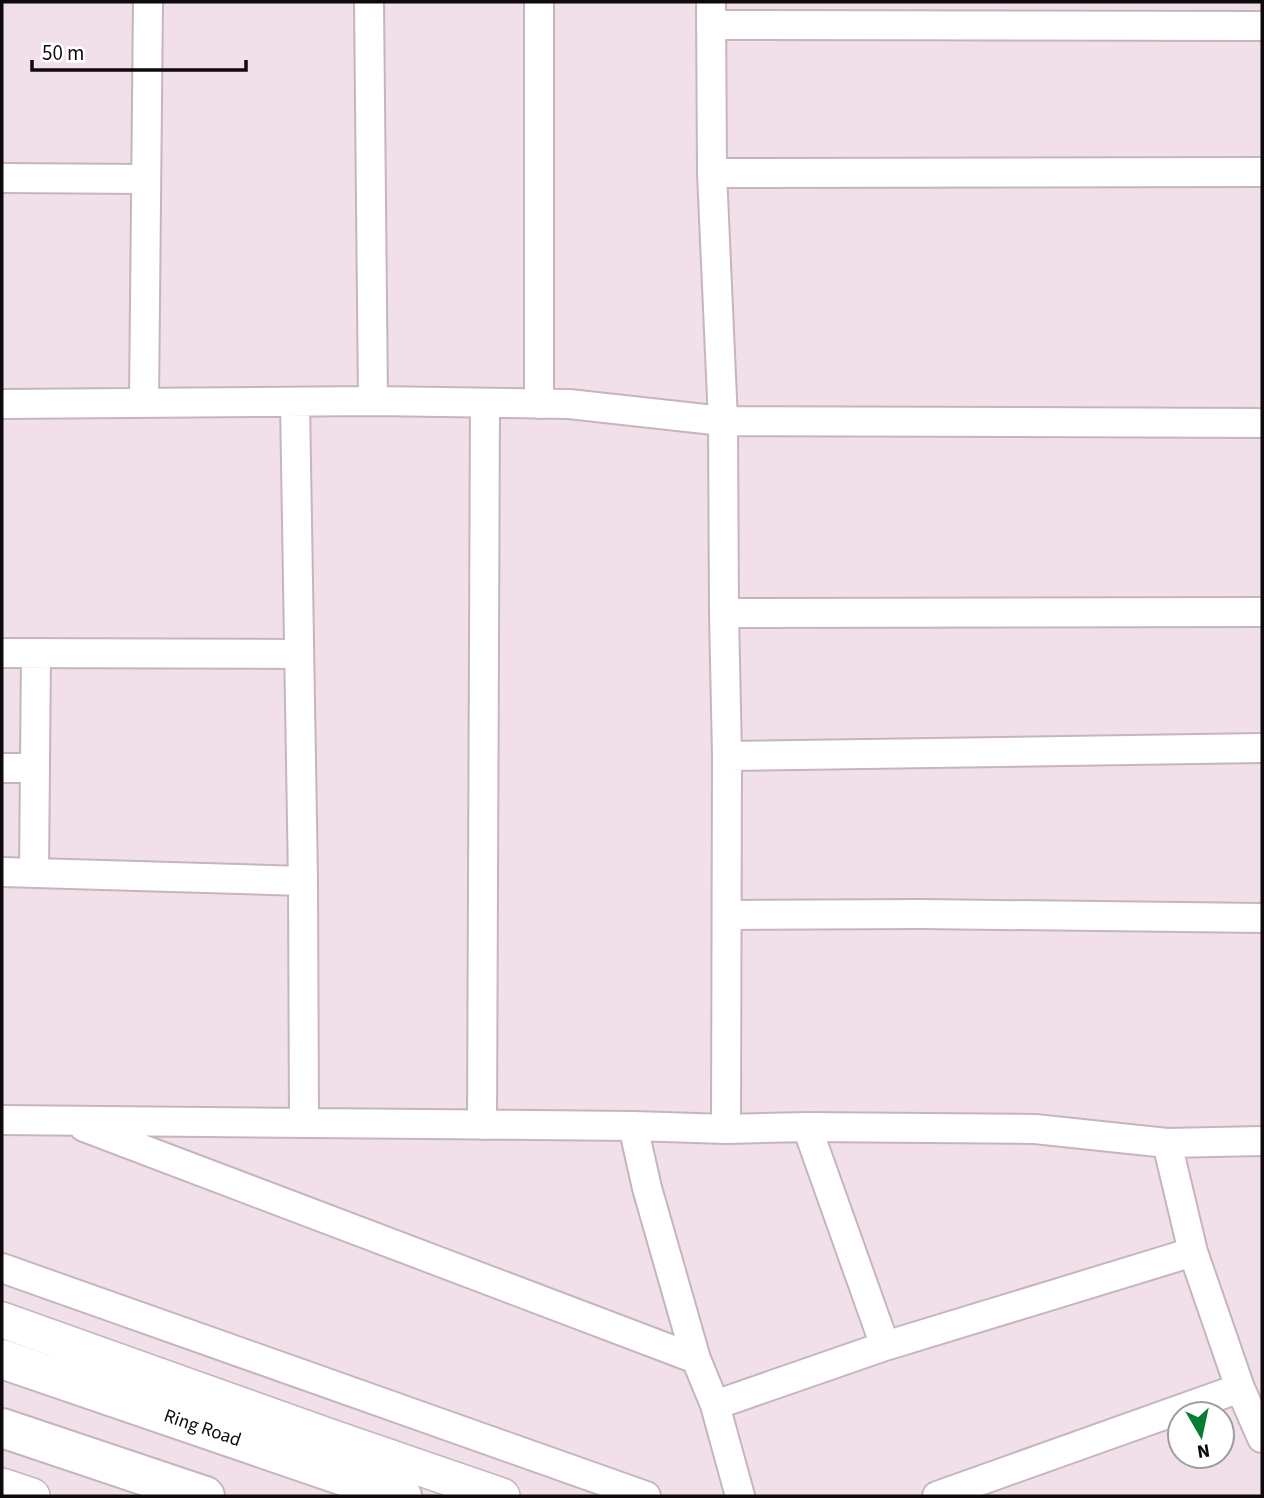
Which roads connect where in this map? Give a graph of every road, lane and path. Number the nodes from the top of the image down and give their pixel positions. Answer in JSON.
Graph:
{"nodes":[{"id":1,"x":148,"y":2,"type":"edge"},
{"id":2,"x":369,"y":2,"type":"edge"},
{"id":3,"x":539,"y":2,"type":"edge"},
{"id":4,"x":711,"y":13,"type":"edge"},
{"id":5,"x":1262,"y":26,"type":"edge"},
{"id":6,"x":1262,"y":172,"type":"edge"},
{"id":7,"x":712,"y":173,"type":"junction"},
{"id":8,"x":2,"y":178,"type":"edge"},
{"id":9,"x":146,"y":179,"type":"junction"},
{"id":10,"x":373,"y":401,"type":"junction"},
{"id":11,"x":144,"y":402,"type":"junction"},
{"id":12,"x":295,"y":402,"type":"junction"},
{"id":13,"x":485,"y":403,"type":"junction"},
{"id":14,"x":2,"y":404,"type":"edge"},
{"id":15,"x":539,"y":404,"type":"junction"},
{"id":16,"x":723,"y":421,"type":"junction"},
{"id":17,"x":1262,"y":423,"type":"edge"},
{"id":18,"x":1262,"y":612,"type":"edge"},
{"id":19,"x":724,"y":613,"type":"junction"},
{"id":20,"x":2,"y":653,"type":"edge"},
{"id":21,"x":36,"y":653,"type":"junction"},
{"id":22,"x":299,"y":654,"type":"junction"},
{"id":23,"x":1262,"y":748,"type":"edge"},
{"id":24,"x":727,"y":756,"type":"junction"},
{"id":25,"x":2,"y":768,"type":"edge"},
{"id":26,"x":35,"y":768,"type":"junction"},
{"id":27,"x":2,"y":872,"type":"edge"},
{"id":28,"x":34,"y":873,"type":"junction"},
{"id":29,"x":303,"y":880,"type":"junction"},
{"id":30,"x":728,"y":915,"type":"junction"},
{"id":31,"x":1262,"y":918,"type":"edge"},
{"id":32,"x":2,"y":1120,"type":"edge"},
{"id":33,"x":66,"y":1121,"type":"junction"},
{"id":34,"x":304,"y":1123,"type":"junction"},
{"id":35,"x":482,"y":1125,"type":"junction"},
{"id":36,"x":633,"y":1126,"type":"junction"},
{"id":37,"x":807,"y":1127,"type":"junction"},
{"id":38,"x":726,"y":1129,"type":"junction"},
{"id":39,"x":1262,"y":1141,"type":"edge"},
{"id":40,"x":1167,"y":1143,"type":"junction"},
{"id":41,"x":1193,"y":1252,"type":"junction"},
{"id":42,"x":2,"y":1268,"type":"edge"},
{"id":43,"x":2,"y":1320,"type":"edge"},
{"id":44,"x":885,"y":1346,"type":"junction"},
{"id":45,"x":2,"y":1359,"type":"edge"},
{"id":46,"x":696,"y":1359,"type":"junction"},
{"id":47,"x":1240,"y":1388,"type":"junction"},
{"id":48,"x":715,"y":1405,"type":"junction"},
{"id":49,"x":2,"y":1428,"type":"edge"},
{"id":50,"x":1262,"y":1438,"type":"edge"},
{"id":51,"x":2,"y":1486,"type":"edge"},
{"id":52,"x":32,"y":1496,"type":"edge"},
{"id":53,"x":205,"y":1496,"type":"edge"},
{"id":54,"x":402,"y":1496,"type":"edge"},
{"id":55,"x":502,"y":1496,"type":"edge"},
{"id":56,"x":646,"y":1496,"type":"edge"},
{"id":57,"x":740,"y":1496,"type":"edge"},
{"id":58,"x":937,"y":1496,"type":"edge"}],
"edges":[{"from":1,"to":9,"type":"street"},
{"from":2,"to":10,"type":"street"},
{"from":3,"to":15,"type":"street"},
{"from":4,"to":5,"type":"street"},
{"from":4,"to":7,"type":"street"},
{"from":6,"to":7,"type":"street"},
{"from":7,"to":16,"type":"street"},
{"from":8,"to":9,"type":"street"},
{"from":9,"to":11,"type":"street"},
{"from":10,"to":12,"type":"street"},
{"from":10,"to":13,"type":"street"},
{"from":11,"to":12,"type":"street"},
{"from":11,"to":14,"type":"street"},
{"from":12,"to":22,"type":"street"},
{"from":13,"to":15,"type":"street"},
{"from":13,"to":35,"type":"street"},
{"from":15,"to":16,"type":"street"},
{"from":16,"to":17,"type":"street"},
{"from":16,"to":19,"type":"street"},
{"from":18,"to":19,"type":"street"},
{"from":19,"to":24,"type":"street"},
{"from":20,"to":21,"type":"street"},
{"from":21,"to":22,"type":"street"},
{"from":21,"to":26,"type":"street"},
{"from":22,"to":29,"type":"street"},
{"from":23,"to":24,"type":"street"},
{"from":24,"to":30,"type":"street"},
{"from":25,"to":26,"type":"street"},
{"from":26,"to":28,"type":"street"},
{"from":27,"to":28,"type":"street"},
{"from":28,"to":29,"type":"street"},
{"from":29,"to":34,"type":"street"},
{"from":30,"to":31,"type":"street"},
{"from":30,"to":38,"type":"street"},
{"from":32,"to":33,"type":"street"},
{"from":33,"to":34,"type":"street"},
{"from":33,"to":46,"type":"street"},
{"from":34,"to":35,"type":"street"},
{"from":35,"to":36,"type":"street"},
{"from":36,"to":38,"type":"street"},
{"from":36,"to":46,"type":"street"},
{"from":37,"to":38,"type":"street"},
{"from":37,"to":40,"type":"street"},
{"from":37,"to":44,"type":"street"},
{"from":39,"to":40,"type":"street"},
{"from":40,"to":41,"type":"street"},
{"from":41,"to":44,"type":"street"},
{"from":41,"to":47,"type":"street"},
{"from":42,"to":56,"type":"street"},
{"from":43,"to":55,"type":"street"},
{"from":44,"to":48,"type":"street"},
{"from":45,"to":54,"type":"highway","name":"Ring Road"},
{"from":46,"to":48,"type":"street"},
{"from":47,"to":50,"type":"street"},
{"from":47,"to":58,"type":"street"},
{"from":48,"to":57,"type":"street"},
{"from":49,"to":53,"type":"highway"},
{"from":51,"to":52,"type":"street"}]}
